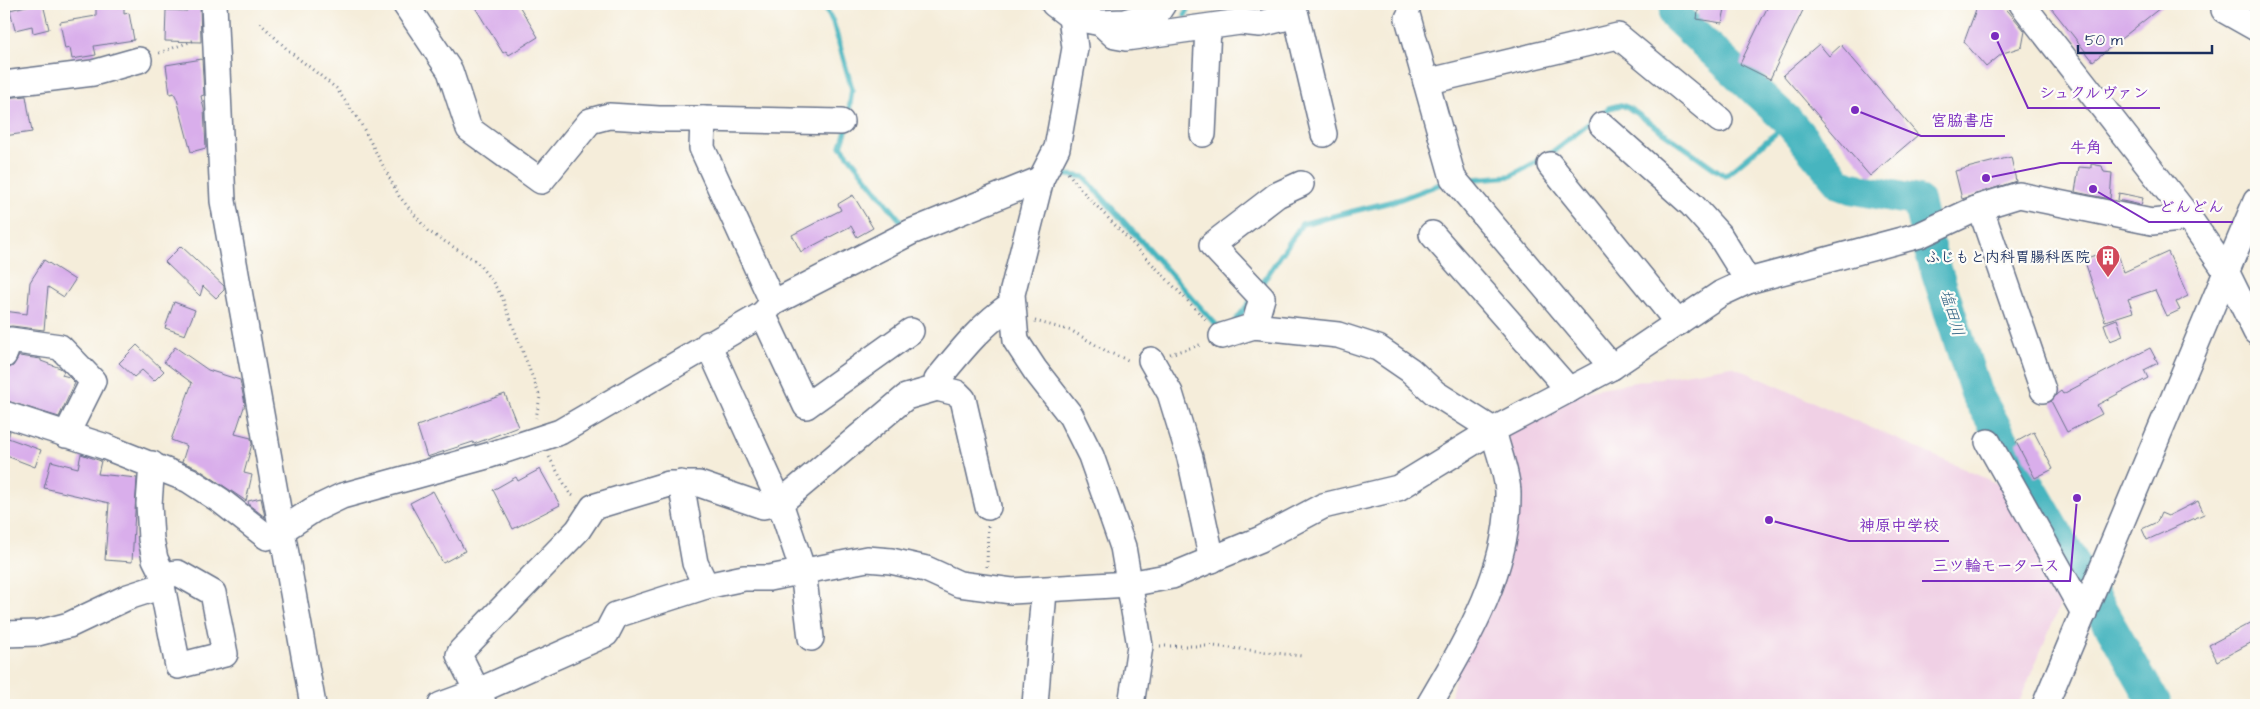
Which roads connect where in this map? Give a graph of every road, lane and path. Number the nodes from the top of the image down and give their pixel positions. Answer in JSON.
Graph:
{"nodes":[{"id":1,"x":214,"y":4,"type":"edge"},
{"id":2,"x":405,"y":4,"type":"edge"},
{"id":3,"x":1163,"y":4,"type":"edge"},
{"id":4,"x":2022,"y":4,"type":"edge"},
{"id":5,"x":2225,"y":4,"type":"edge"},
{"id":6,"x":1062,"y":10,"type":"edge"},
{"id":7,"x":1408,"y":18,"type":"dead end"},
{"id":8,"x":260,"y":23,"type":"dead end"},
{"id":9,"x":1101,"y":24,"type":"junction"},
{"id":10,"x":1208,"y":27,"type":"junction"},
{"id":11,"x":2256,"y":28,"type":"edge"},
{"id":12,"x":214,"y":34,"type":"junction"},
{"id":13,"x":140,"y":60,"type":"joint"},
{"id":14,"x":1426,"y":82,"type":"junction"},
{"id":15,"x":4,"y":84,"type":"edge"},
{"id":16,"x":703,"y":119,"type":"junction"},
{"id":17,"x":1720,"y":120,"type":"dead end"},
{"id":18,"x":842,"y":122,"type":"dead end"},
{"id":19,"x":1602,"y":125,"type":"dead end"},
{"id":20,"x":1203,"y":134,"type":"dead end"},
{"id":21,"x":1324,"y":134,"type":"dead end"},
{"id":22,"x":1056,"y":148,"type":"junction"},
{"id":23,"x":1550,"y":165,"type":"dead end"},
{"id":24,"x":1041,"y":179,"type":"junction"},
{"id":25,"x":1301,"y":184,"type":"dead end"},
{"id":26,"x":1980,"y":207,"type":"junction"},
{"id":27,"x":2254,"y":213,"type":"edge"},
{"id":28,"x":2188,"y":218,"type":"junction"},
{"id":29,"x":1432,"y":234,"type":"dead end"},
{"id":30,"x":2226,"y":271,"type":"junction"},
{"id":31,"x":1748,"y":281,"type":"junction"},
{"id":32,"x":768,"y":308,"type":"junction"},
{"id":33,"x":1013,"y":309,"type":"junction"},
{"id":34,"x":1678,"y":323,"type":"junction"},
{"id":35,"x":1254,"y":326,"type":"junction"},
{"id":36,"x":911,"y":331,"type":"dead end"},
{"id":37,"x":2256,"y":332,"type":"edge"},
{"id":38,"x":1222,"y":336,"type":"junction"},
{"id":39,"x":708,"y":344,"type":"junction"},
{"id":40,"x":4,"y":354,"type":"edge"},
{"id":41,"x":1150,"y":360,"type":"junction"},
{"id":42,"x":1612,"y":367,"type":"junction"},
{"id":43,"x":937,"y":388,"type":"junction"},
{"id":44,"x":1569,"y":390,"type":"junction"},
{"id":45,"x":2043,"y":390,"type":"dead end"},
{"id":46,"x":4,"y":414,"type":"edge"},
{"id":47,"x":1493,"y":430,"type":"junction"},
{"id":48,"x":66,"y":435,"type":"junction"},
{"id":49,"x":539,"y":440,"type":"junction"},
{"id":50,"x":1988,"y":442,"type":"dead end"},
{"id":51,"x":152,"y":464,"type":"junction"},
{"id":52,"x":681,"y":483,"type":"junction"},
{"id":53,"x":780,"y":503,"type":"junction"},
{"id":54,"x":593,"y":507,"type":"junction"},
{"id":55,"x":988,"y":507,"type":"joint"},
{"id":56,"x":281,"y":531,"type":"junction"},
{"id":57,"x":1212,"y":560,"type":"junction"},
{"id":58,"x":803,"y":571,"type":"junction"},
{"id":59,"x":1129,"y":584,"type":"junction"},
{"id":60,"x":706,"y":586,"type":"junction"},
{"id":61,"x":986,"y":588,"type":"junction"},
{"id":62,"x":1044,"y":591,"type":"junction"},
{"id":63,"x":2089,"y":603,"type":"junction"},
{"id":64,"x":4,"y":634,"type":"edge"},
{"id":65,"x":811,"y":638,"type":"dead end"},
{"id":66,"x":1140,"y":646,"type":"junction"},
{"id":67,"x":1302,"y":656,"type":"dead end"},
{"id":68,"x":480,"y":699,"type":"edge"},
{"id":69,"x":1137,"y":703,"type":"edge"},
{"id":70,"x":313,"y":705,"type":"edge"},
{"id":71,"x":441,"y":705,"type":"edge"},
{"id":72,"x":1035,"y":705,"type":"edge"},
{"id":73,"x":1429,"y":705,"type":"edge"},
{"id":74,"x":2045,"y":705,"type":"edge"}],
"edges":[{"from":1,"to":12,"type":"street"},
{"from":2,"to":16,"type":"street"},
{"from":3,"to":9,"type":"street"},
{"from":4,"to":28,"type":"street"},
{"from":5,"to":11,"type":"street"},
{"from":6,"to":9,"type":"street"},
{"from":6,"to":22,"type":"street"},
{"from":7,"to":14,"type":"street"},
{"from":8,"to":49,"type":"path"},
{"from":9,"to":10,"type":"street"},
{"from":10,"to":20,"type":"street"},
{"from":10,"to":21,"type":"street"},
{"from":12,"to":13,"type":"path"},
{"from":12,"to":56,"type":"street"},
{"from":13,"to":15,"type":"street"},
{"from":14,"to":17,"type":"street"},
{"from":14,"to":42,"type":"street"},
{"from":16,"to":18,"type":"street"},
{"from":16,"to":32,"type":"street"},
{"from":19,"to":31,"type":"street"},
{"from":22,"to":24,"type":"street"},
{"from":22,"to":38,"type":"path"},
{"from":23,"to":34,"type":"street"},
{"from":24,"to":32,"type":"street"},
{"from":24,"to":33,"type":"street"},
{"from":25,"to":35,"type":"street"},
{"from":26,"to":28,"type":"street"},
{"from":26,"to":31,"type":"street"},
{"from":26,"to":45,"type":"street"},
{"from":27,"to":30,"type":"street"},
{"from":28,"to":30,"type":"street"},
{"from":29,"to":44,"type":"street"},
{"from":30,"to":37,"type":"street"},
{"from":30,"to":63,"type":"street"},
{"from":31,"to":34,"type":"street"},
{"from":32,"to":36,"type":"street"},
{"from":32,"to":39,"type":"street"},
{"from":33,"to":41,"type":"path"},
{"from":33,"to":43,"type":"street"},
{"from":33,"to":59,"type":"street"},
{"from":34,"to":42,"type":"street"},
{"from":35,"to":38,"type":"street"},
{"from":35,"to":47,"type":"street"},
{"from":38,"to":41,"type":"path"},
{"from":39,"to":49,"type":"street"},
{"from":39,"to":53,"type":"street"},
{"from":40,"to":48,"type":"street"},
{"from":41,"to":57,"type":"street"},
{"from":42,"to":44,"type":"street"},
{"from":43,"to":53,"type":"street"},
{"from":43,"to":55,"type":"street"},
{"from":44,"to":47,"type":"street"},
{"from":46,"to":48,"type":"street"},
{"from":47,"to":57,"type":"street"},
{"from":47,"to":73,"type":"street"},
{"from":48,"to":51,"type":"street"},
{"from":49,"to":54,"type":"path"},
{"from":49,"to":56,"type":"street"},
{"from":50,"to":63,"type":"street"},
{"from":51,"to":56,"type":"street"},
{"from":51,"to":64,"type":"street"},
{"from":52,"to":53,"type":"street"},
{"from":52,"to":54,"type":"street"},
{"from":52,"to":60,"type":"street"},
{"from":53,"to":58,"type":"street"},
{"from":54,"to":68,"type":"street"},
{"from":55,"to":61,"type":"path"},
{"from":56,"to":70,"type":"street"},
{"from":57,"to":59,"type":"street"},
{"from":58,"to":60,"type":"street"},
{"from":58,"to":61,"type":"street"},
{"from":58,"to":65,"type":"street"},
{"from":59,"to":62,"type":"street"},
{"from":59,"to":66,"type":"street"},
{"from":60,"to":68,"type":"street"},
{"from":61,"to":62,"type":"street"},
{"from":62,"to":72,"type":"street"},
{"from":63,"to":74,"type":"street"},
{"from":66,"to":67,"type":"path"},
{"from":66,"to":69,"type":"street"},
{"from":68,"to":71,"type":"street"}]}
